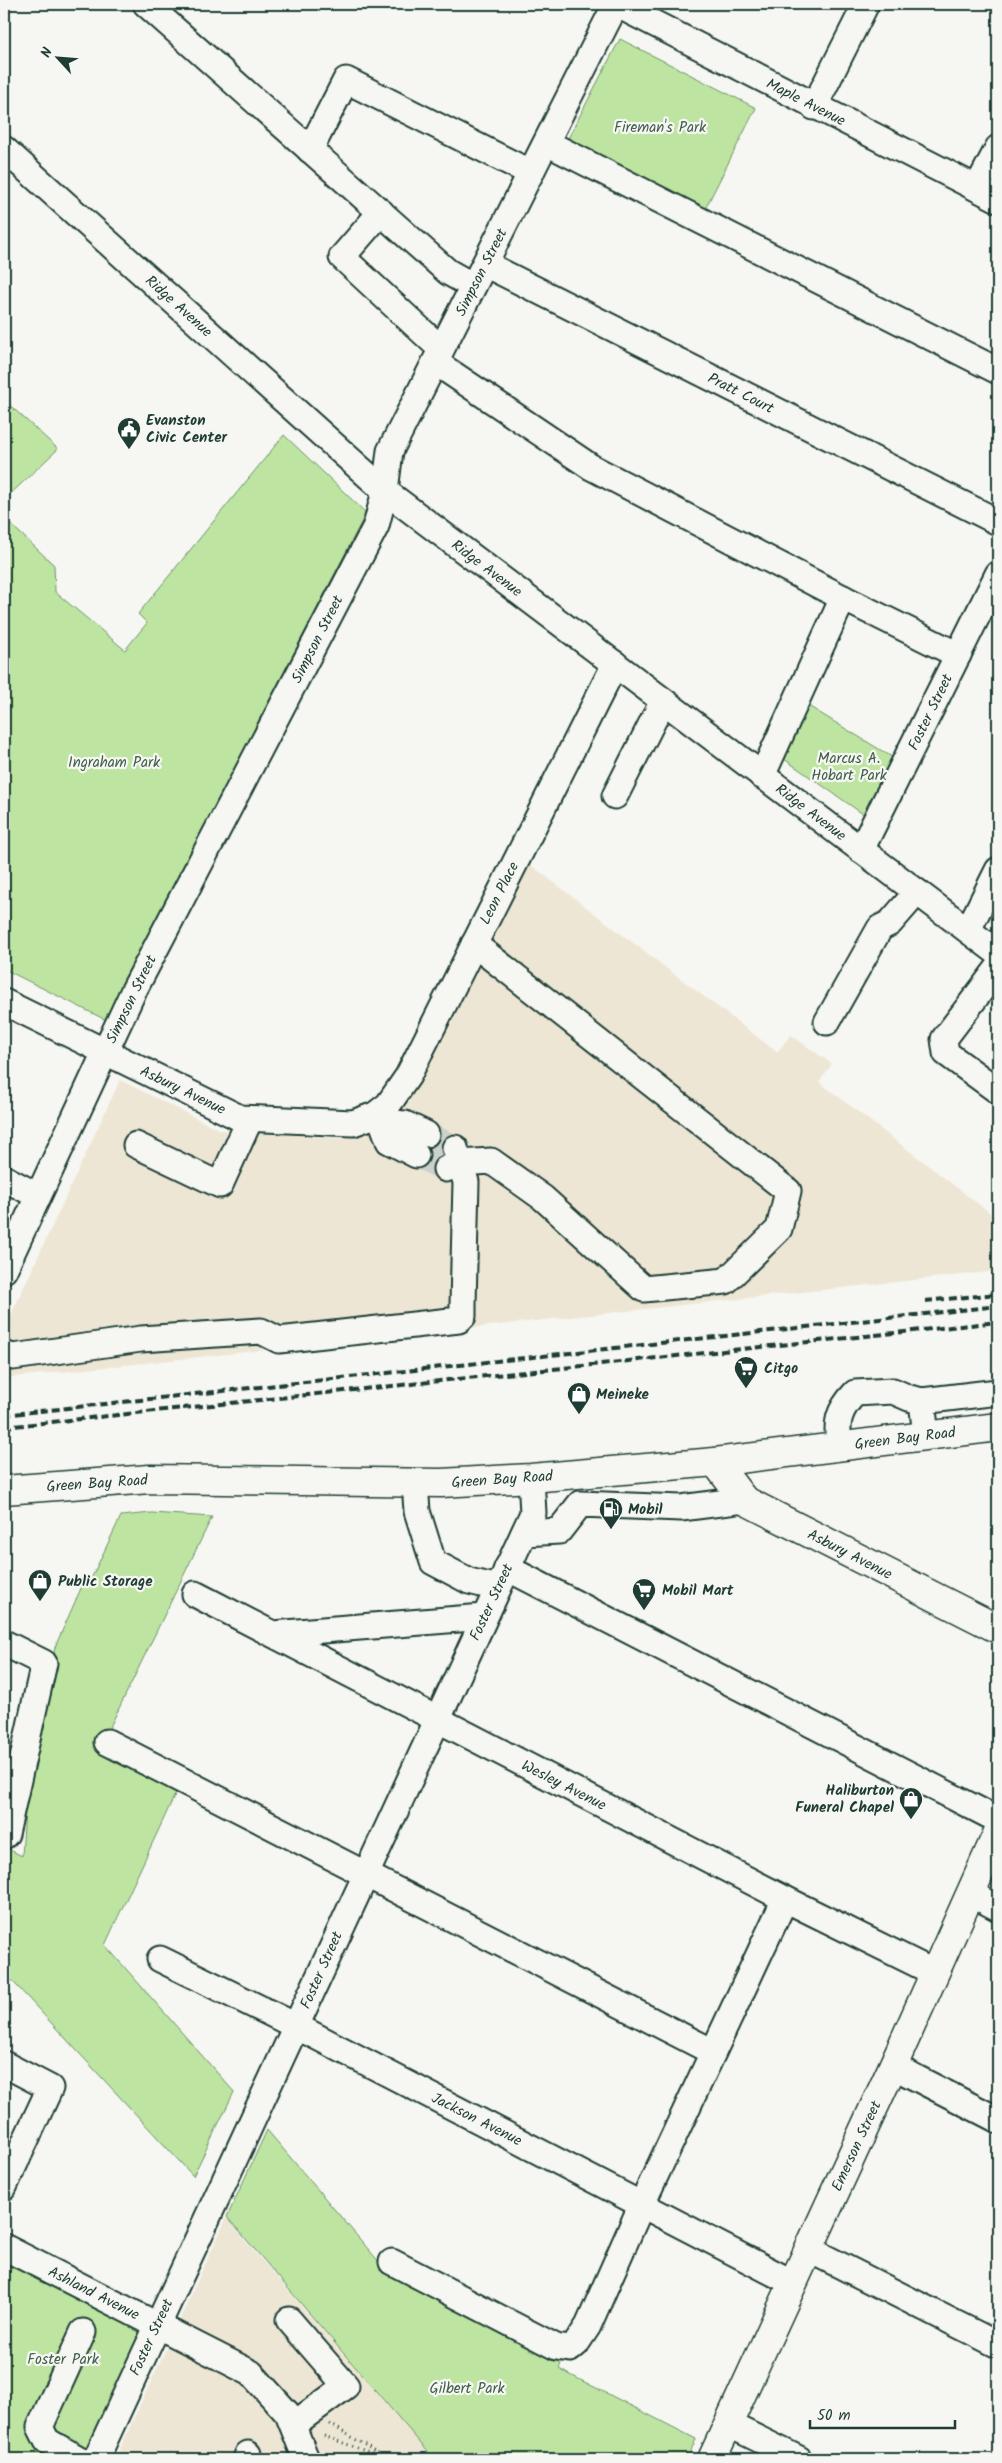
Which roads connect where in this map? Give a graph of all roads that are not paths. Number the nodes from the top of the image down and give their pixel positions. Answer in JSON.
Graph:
{"nodes":[{"id":1,"x":146,"y":4,"type":"edge"},
{"id":2,"x":616,"y":4,"type":"edge"},
{"id":3,"x":866,"y":4,"type":"edge"},
{"id":4,"x":814,"y":107,"type":"junction"},
{"id":5,"x":547,"y":143,"type":"junction"},
{"id":6,"x":998,"y":148,"type":"edge"},
{"id":7,"x":4,"y":149,"type":"edge"},
{"id":8,"x":310,"y":150,"type":"junction"},
{"id":9,"x":531,"y":173,"type":"junction"},
{"id":10,"x":988,"y":194,"type":"edge"},
{"id":11,"x":380,"y":212,"type":"junction"},
{"id":12,"x":485,"y":264,"type":"junction"},
{"id":13,"x":473,"y":286,"type":"junction"},
{"id":14,"x":438,"y":356,"type":"junction"},
{"id":15,"x":998,"y":371,"type":"edge"},
{"id":16,"x":385,"y":491,"type":"junction"},
{"id":17,"x":998,"y":522,"type":"edge"},
{"id":18,"x":998,"y":574,"type":"edge"},
{"id":19,"x":842,"y":598,"type":"junction"},
{"id":20,"x":958,"y":654,"type":"junction"},
{"id":21,"x":615,"y":664,"type":"junction"},
{"id":22,"x":663,"y":701,"type":"junction"},
{"id":23,"x":762,"y":776,"type":"junction"},
{"id":24,"x":615,"y":796,"type":"dead end"},
{"id":25,"x":861,"y":850,"type":"junction"},
{"id":26,"x":998,"y":870,"type":"edge"},
{"id":27,"x":917,"y":892,"type":"junction"},
{"id":28,"x":968,"y":930,"type":"junction"},
{"id":29,"x":474,"y":944,"type":"junction"},
{"id":30,"x":998,"y":953,"type":"edge"},
{"id":31,"x":998,"y":968,"type":"edge"},
{"id":32,"x":4,"y":1002,"type":"edge"},
{"id":33,"x":827,"y":1022,"type":"dead end"},
{"id":34,"x":104,"y":1052,"type":"junction"},
{"id":35,"x":998,"y":1091,"type":"edge"},
{"id":36,"x":250,"y":1118,"type":"junction"},
{"id":37,"x":379,"y":1118,"type":"junction"},
{"id":38,"x":421,"y":1144,"type":"tunnel mouth"},
{"id":39,"x":136,"y":1145,"type":"dead end"},
{"id":40,"x":4,"y":1178,"type":"edge"},
{"id":41,"x":38,"y":1196,"type":"junction"},
{"id":42,"x":4,"y":1270,"type":"edge"},
{"id":43,"x":4,"y":1354,"type":"edge"},
{"id":44,"x":998,"y":1392,"type":"edge"},
{"id":45,"x":922,"y":1400,"type":"junction"},
{"id":46,"x":998,"y":1427,"type":"edge"},
{"id":47,"x":926,"y":1436,"type":"junction"},
{"id":48,"x":839,"y":1446,"type":"junction"},
{"id":49,"x":715,"y":1462,"type":"junction"},
{"id":50,"x":639,"y":1468,"type":"junction"},
{"id":51,"x":582,"y":1473,"type":"junction"},
{"id":52,"x":532,"y":1478,"type":"junction"},
{"id":53,"x":415,"y":1483,"type":"junction"},
{"id":54,"x":4,"y":1490,"type":"edge"},
{"id":55,"x":744,"y":1500,"type":"junction"},
{"id":56,"x":580,"y":1504,"type":"junction"},
{"id":57,"x":641,"y":1507,"type":"junction"},
{"id":58,"x":524,"y":1533,"type":"junction"},
{"id":59,"x":503,"y":1578,"type":"junction"},
{"id":60,"x":195,"y":1594,"type":"dead end"},
{"id":61,"x":484,"y":1617,"type":"junction"},
{"id":62,"x":998,"y":1629,"type":"edge"},
{"id":63,"x":273,"y":1634,"type":"junction"},
{"id":64,"x":4,"y":1644,"type":"edge"},
{"id":65,"x":436,"y":1720,"type":"junction"},
{"id":66,"x":107,"y":1742,"type":"dead end"},
{"id":67,"x":998,"y":1820,"type":"edge"},
{"id":68,"x":998,"y":1832,"type":"edge"},
{"id":69,"x":4,"y":1836,"type":"edge"},
{"id":70,"x":365,"y":1874,"type":"junction"},
{"id":71,"x":970,"y":1894,"type":"junction"},
{"id":72,"x":785,"y":1899,"type":"junction"},
{"id":73,"x":998,"y":1908,"type":"edge"},
{"id":74,"x":160,"y":1959,"type":"dead end"},
{"id":75,"x":935,"y":1973,"type":"junction"},
{"id":76,"x":296,"y":2026,"type":"junction"},
{"id":77,"x":713,"y":2052,"type":"junction"},
{"id":78,"x":4,"y":2064,"type":"edge"},
{"id":79,"x":893,"y":2066,"type":"junction"},
{"id":80,"x":998,"y":2120,"type":"edge"},
{"id":81,"x":4,"y":2187,"type":"edge"},
{"id":82,"x":642,"y":2204,"type":"junction"},
{"id":83,"x":4,"y":2248,"type":"edge"},
{"id":84,"x":808,"y":2249,"type":"junction"},
{"id":85,"x":392,"y":2262,"type":"dead end"},
{"id":86,"x":793,"y":2283,"type":"junction"},
{"id":87,"x":289,"y":2320,"type":"dead end"},
{"id":88,"x":157,"y":2324,"type":"junction"},
{"id":89,"x":83,"y":2332,"type":"dead end"},
{"id":90,"x":998,"y":2345,"type":"edge"},
{"id":91,"x":728,"y":2424,"type":"junction"},
{"id":92,"x":293,"y":2425,"type":"junction"},
{"id":93,"x":79,"y":2459,"type":"edge"},
{"id":94,"x":96,"y":2459,"type":"edge"},
{"id":95,"x":306,"y":2459,"type":"edge"},
{"id":96,"x":712,"y":2459,"type":"edge"},
{"id":97,"x":799,"y":2459,"type":"edge"}],
"edges":[{"from":1,"to":8,"type":"street"},
{"from":2,"to":4,"type":"street","name":"Maple Avenue"},
{"from":2,"to":5,"type":"street","name":"Simpson Street"},
{"from":3,"to":4,"type":"street"},
{"from":4,"to":10,"type":"street","name":"Maple Avenue"},
{"from":5,"to":9,"type":"street","name":"Simpson Street"},
{"from":5,"to":15,"type":"street"},
{"from":6,"to":10,"type":"street"},
{"from":7,"to":16,"type":"street","name":"Ridge Avenue"},
{"from":8,"to":9,"type":"street"},
{"from":8,"to":11,"type":"street"},
{"from":9,"to":12,"type":"street","name":"Simpson Street"},
{"from":11,"to":13,"type":"street"},
{"from":11,"to":14,"type":"street"},
{"from":12,"to":13,"type":"street","name":"Simpson Street"},
{"from":12,"to":17,"type":"street","name":"Pratt Court"},
{"from":13,"to":14,"type":"street","name":"Simpson Street"},
{"from":14,"to":16,"type":"street","name":"Simpson Street"},
{"from":14,"to":19,"type":"street"},
{"from":16,"to":21,"type":"street","name":"Ridge Avenue"},
{"from":16,"to":34,"type":"street","name":"Simpson Street"},
{"from":18,"to":20,"type":"street","name":"Foster Street"},
{"from":19,"to":20,"type":"street"},
{"from":19,"to":23,"type":"street"},
{"from":20,"to":25,"type":"street","name":"Foster Street"},
{"from":21,"to":22,"type":"street","name":"Ridge Avenue"},
{"from":21,"to":29,"type":"street","name":"Leon Place"},
{"from":22,"to":23,"type":"street","name":"Ridge Avenue"},
{"from":22,"to":24,"type":"street"},
{"from":23,"to":25,"type":"street","name":"Ridge Avenue"},
{"from":25,"to":27,"type":"street","name":"Ridge Avenue"},
{"from":26,"to":28,"type":"street"},
{"from":27,"to":28,"type":"street","name":"Ridge Avenue"},
{"from":27,"to":33,"type":"street"},
{"from":28,"to":30,"type":"street","name":"Ridge Avenue"},
{"from":29,"to":37,"type":"street","name":"Leon Place"},
{"from":29,"to":43,"type":"street"},
{"from":31,"to":35,"type":"street"},
{"from":32,"to":34,"type":"street","name":"Asbury Avenue"},
{"from":34,"to":36,"type":"street","name":"Asbury Avenue"},
{"from":34,"to":41,"type":"street","name":"Simpson Street"},
{"from":36,"to":37,"type":"street","name":"Asbury Avenue"},
{"from":36,"to":39,"type":"street"},
{"from":37,"to":38,"type":"street"},
{"from":40,"to":41,"type":"street"},
{"from":41,"to":42,"type":"street","name":"Simpson Street"},
{"from":44,"to":45,"type":"street"},
{"from":45,"to":47,"type":"street"},
{"from":45,"to":48,"type":"street"},
{"from":46,"to":47,"type":"main road","name":"Green Bay Road"},
{"from":47,"to":48,"type":"main road","name":"Green Bay Road"},
{"from":48,"to":49,"type":"main road","name":"Green Bay Road"},
{"from":49,"to":50,"type":"main road","name":"Green Bay Road"},
{"from":49,"to":55,"type":"main road","name":"Asbury Avenue"},
{"from":50,"to":51,"type":"main road","name":"Green Bay Road"},
{"from":50,"to":57,"type":"street"},
{"from":51,"to":52,"type":"main road","name":"Green Bay Road"},
{"from":51,"to":56,"type":"street"},
{"from":52,"to":53,"type":"main road","name":"Green Bay Road"},
{"from":52,"to":58,"type":"street","name":"Foster Street"},
{"from":53,"to":54,"type":"main road","name":"Green Bay Road"},
{"from":53,"to":59,"type":"street"},
{"from":55,"to":57,"type":"street"},
{"from":55,"to":62,"type":"main road","name":"Asbury Avenue"},
{"from":56,"to":57,"type":"street"},
{"from":56,"to":58,"type":"street"},
{"from":58,"to":59,"type":"street","name":"Foster Street"},
{"from":59,"to":61,"type":"street","name":"Foster Street"},
{"from":59,"to":67,"type":"street"},
{"from":60,"to":63,"type":"street","name":"Wesley Avenue"},
{"from":61,"to":63,"type":"street"},
{"from":61,"to":65,"type":"street","name":"Foster Street"},
{"from":63,"to":65,"type":"street","name":"Wesley Avenue"},
{"from":64,"to":69,"type":"street"},
{"from":65,"to":70,"type":"street","name":"Foster Street"},
{"from":65,"to":72,"type":"street","name":"Wesley Avenue"},
{"from":66,"to":70,"type":"street"},
{"from":68,"to":71,"type":"main road","name":"Emerson Street"},
{"from":70,"to":76,"type":"street","name":"Foster Street"},
{"from":70,"to":77,"type":"street"},
{"from":71,"to":73,"type":"street"},
{"from":71,"to":75,"type":"main road","name":"Emerson Street"},
{"from":72,"to":75,"type":"street","name":"Wesley Avenue"},
{"from":72,"to":77,"type":"street"},
{"from":74,"to":76,"type":"street","name":"Jackson Avenue"},
{"from":75,"to":79,"type":"main road","name":"Emerson Street"},
{"from":76,"to":82,"type":"street","name":"Jackson Avenue"},
{"from":76,"to":88,"type":"street","name":"Foster Street"},
{"from":77,"to":82,"type":"street"},
{"from":78,"to":81,"type":"street"},
{"from":79,"to":80,"type":"street"},
{"from":79,"to":84,"type":"main road","name":"Emerson Street"},
{"from":82,"to":85,"type":"street"},
{"from":82,"to":86,"type":"street","name":"Jackson Avenue"},
{"from":83,"to":88,"type":"street","name":"Ashland Avenue"},
{"from":84,"to":86,"type":"main road","name":"Emerson Street"},
{"from":84,"to":90,"type":"street"},
{"from":86,"to":91,"type":"main road","name":"Emerson Street"},
{"from":87,"to":92,"type":"street"},
{"from":88,"to":92,"type":"street","name":"Ashland Avenue"},
{"from":88,"to":94,"type":"street","name":"Foster Street"},
{"from":89,"to":93,"type":"street"},
{"from":91,"to":96,"type":"main road","name":"Emerson Street"},
{"from":91,"to":97,"type":"street"},
{"from":92,"to":95,"type":"street","name":"Ashland Avenue"}]}
